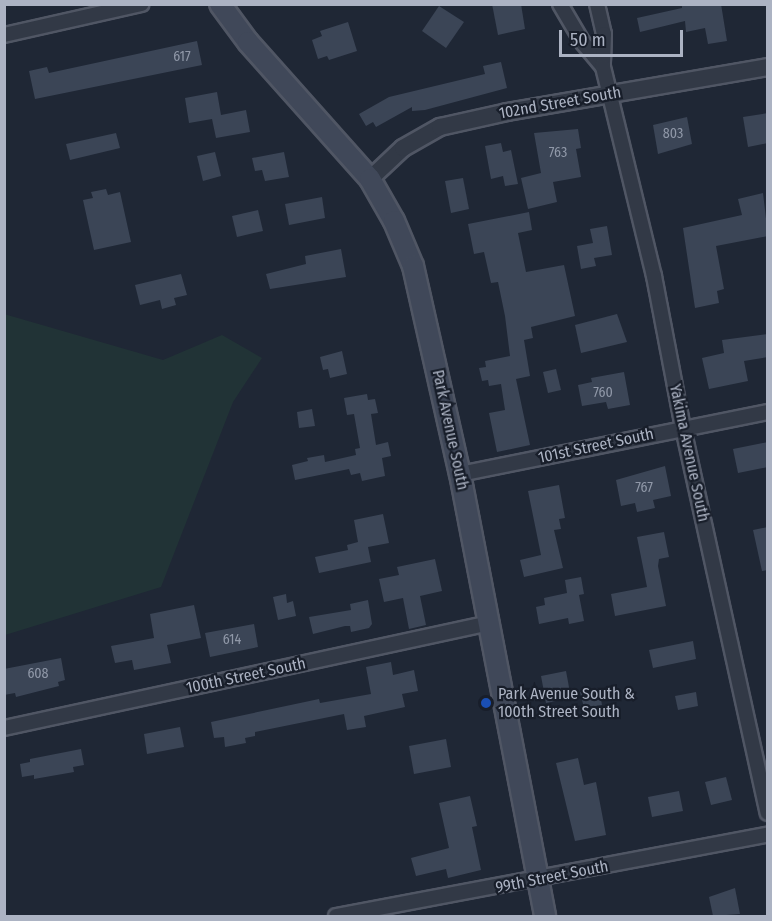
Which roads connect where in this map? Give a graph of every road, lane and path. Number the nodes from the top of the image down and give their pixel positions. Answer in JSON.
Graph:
{"nodes":[{"id":1,"x":142,"y":4,"type":"edge"},
{"id":2,"x":220,"y":4,"type":"edge"},
{"id":3,"x":560,"y":4,"type":"edge"},
{"id":4,"x":597,"y":4,"type":"edge"},
{"id":5,"x":4,"y":35,"type":"edge"},
{"id":6,"x":603,"y":67,"type":"junction"},
{"id":7,"x":768,"y":67,"type":"edge"},
{"id":8,"x":609,"y":94,"type":"junction"},
{"id":9,"x":370,"y":179,"type":"junction"},
{"id":10,"x":768,"y":412,"type":"edge"},
{"id":11,"x":683,"y":428,"type":"junction"},
{"id":12,"x":460,"y":474,"type":"junction"},
{"id":13,"x":487,"y":624,"type":"junction"},
{"id":14,"x":4,"y":728,"type":"edge"},
{"id":15,"x":768,"y":813,"type":"edge"},
{"id":16,"x":768,"y":834,"type":"edge"},
{"id":17,"x":536,"y":881,"type":"junction"},
{"id":18,"x":336,"y":916,"type":"edge"},
{"id":19,"x":544,"y":916,"type":"edge"}],
"edges":[{"from":1,"to":5,"type":"street"},
{"from":2,"to":9,"type":"main road","name":"Park Avenue South"},
{"from":3,"to":6,"type":"street"},
{"from":4,"to":6,"type":"street"},
{"from":6,"to":8,"type":"street","name":"Yakima Avenue South"},
{"from":7,"to":8,"type":"street","name":"102nd Street South"},
{"from":8,"to":9,"type":"street","name":"102nd Street South"},
{"from":8,"to":11,"type":"street","name":"Yakima Avenue South"},
{"from":9,"to":12,"type":"main road","name":"Park Avenue South"},
{"from":10,"to":11,"type":"street","name":"101st Street South"},
{"from":11,"to":12,"type":"street","name":"101st Street South"},
{"from":11,"to":15,"type":"street","name":"Yakima Avenue South"},
{"from":12,"to":13,"type":"main road","name":"Park Avenue South"},
{"from":13,"to":14,"type":"street","name":"100th Street South"},
{"from":13,"to":17,"type":"main road","name":"Park Avenue South"},
{"from":16,"to":17,"type":"street","name":"99th Street South"},
{"from":17,"to":18,"type":"street","name":"99th Street South"},
{"from":17,"to":19,"type":"main road","name":"Park Avenue South"}]}
